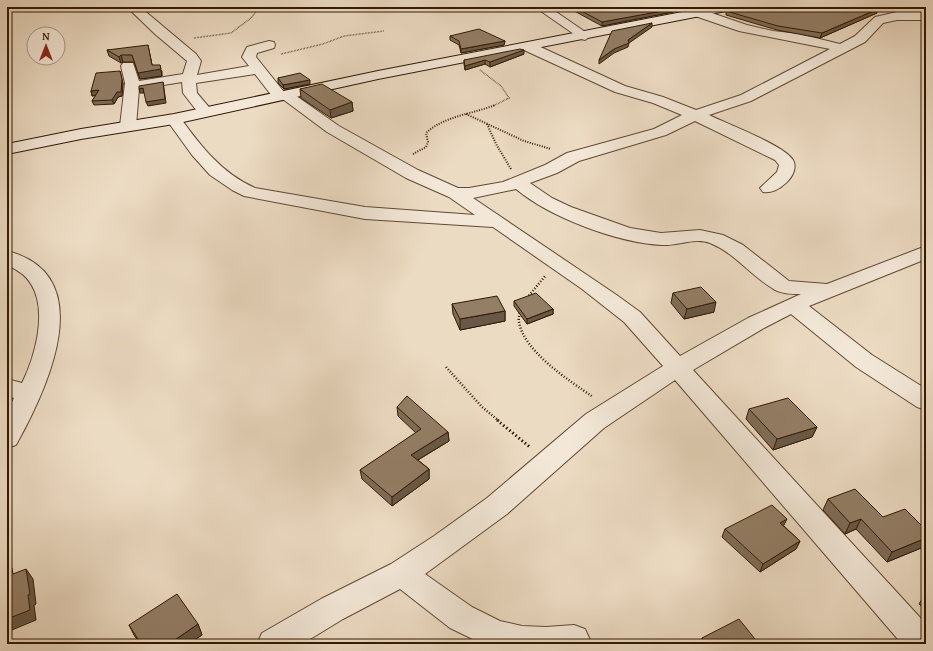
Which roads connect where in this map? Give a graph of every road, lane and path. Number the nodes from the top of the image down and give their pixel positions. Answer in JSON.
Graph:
{"nodes":[{"id":1,"x":134,"y":7,"type":"edge"},
{"id":2,"x":260,"y":7,"type":"edge"},
{"id":3,"x":542,"y":7,"type":"edge"},
{"id":4,"x":726,"y":7,"type":"edge"},
{"id":5,"x":699,"y":13,"type":"junction"},
{"id":6,"x":926,"y":16,"type":"edge"},
{"id":7,"x":384,"y":31,"type":"dead end"},
{"id":8,"x":585,"y":36,"type":"junction"},
{"id":9,"x":171,"y":41,"type":"junction"},
{"id":10,"x":269,"y":45,"type":"dead end"},
{"id":11,"x":529,"y":47,"type":"junction"},
{"id":12,"x":840,"y":48,"type":"junction"},
{"id":13,"x":249,"y":54,"type":"junction"},
{"id":14,"x":465,"y":59,"type":"junction"},
{"id":15,"x":128,"y":66,"type":"dead end"},
{"id":16,"x":258,"y":69,"type":"junction"},
{"id":17,"x":189,"y":79,"type":"junction"},
{"id":18,"x":132,"y":86,"type":"junction"},
{"id":19,"x":283,"y":96,"type":"junction"},
{"id":20,"x":205,"y":112,"type":"junction"},
{"id":21,"x":466,"y":114,"type":"junction"},
{"id":22,"x":695,"y":115,"type":"junction"},
{"id":23,"x":174,"y":119,"type":"junction"},
{"id":24,"x":487,"y":123,"type":"junction"},
{"id":25,"x":128,"y":126,"type":"junction"},
{"id":26,"x":7,"y":149,"type":"edge"},
{"id":27,"x":573,"y":157,"type":"junction"},
{"id":28,"x":395,"y":164,"type":"junction"},
{"id":29,"x":518,"y":182,"type":"junction"},
{"id":30,"x":768,"y":188,"type":"dead end"},
{"id":31,"x":455,"y":193,"type":"junction"},
{"id":32,"x":496,"y":222,"type":"junction"},
{"id":33,"x":926,"y":252,"type":"edge"},
{"id":34,"x":7,"y":257,"type":"edge"},
{"id":35,"x":560,"y":263,"type":"junction"},
{"id":36,"x":827,"y":290,"type":"junction"},
{"id":37,"x":525,"y":301,"type":"edge"},
{"id":38,"x":793,"y":304,"type":"junction"},
{"id":39,"x":522,"y":305,"type":"edge"},
{"id":40,"x":446,"y":367,"type":"dead end"},
{"id":41,"x":677,"y":369,"type":"junction"},
{"id":42,"x":17,"y":390,"type":"edge"},
{"id":43,"x":926,"y":401,"type":"edge"},
{"id":44,"x":612,"y":409,"type":"junction"},
{"id":45,"x":7,"y":438,"type":"edge"},
{"id":46,"x":547,"y":461,"type":"junction"},
{"id":47,"x":402,"y":573,"type":"junction"},
{"id":48,"x":574,"y":640,"type":"dead end"},
{"id":49,"x":273,"y":644,"type":"edge"},
{"id":50,"x":923,"y":644,"type":"edge"}],
"edges":[{"from":1,"to":9,"type":"street"},
{"from":2,"to":9,"type":"path"},
{"from":3,"to":8,"type":"street"},
{"from":4,"to":5,"type":"street"},
{"from":5,"to":8,"type":"street"},
{"from":5,"to":12,"type":"street"},
{"from":6,"to":12,"type":"street"},
{"from":7,"to":13,"type":"path"},
{"from":8,"to":11,"type":"street"},
{"from":9,"to":17,"type":"street"},
{"from":10,"to":13,"type":"street"},
{"from":11,"to":14,"type":"street"},
{"from":11,"to":22,"type":"street"},
{"from":12,"to":22,"type":"street"},
{"from":13,"to":16,"type":"street"},
{"from":14,"to":19,"type":"street"},
{"from":14,"to":21,"type":"path"},
{"from":15,"to":18,"type":"street"},
{"from":16,"to":17,"type":"street"},
{"from":16,"to":19,"type":"street"},
{"from":17,"to":18,"type":"street"},
{"from":17,"to":20,"type":"street"},
{"from":18,"to":25,"type":"street"},
{"from":19,"to":20,"type":"street"},
{"from":19,"to":28,"type":"street"},
{"from":20,"to":23,"type":"street"},
{"from":21,"to":24,"type":"path"},
{"from":21,"to":28,"type":"path"},
{"from":22,"to":27,"type":"street"},
{"from":22,"to":30,"type":"street"},
{"from":23,"to":25,"type":"street"},
{"from":23,"to":32,"type":"street"},
{"from":24,"to":27,"type":"path"},
{"from":24,"to":29,"type":"path"},
{"from":25,"to":26,"type":"street"},
{"from":27,"to":29,"type":"street"},
{"from":28,"to":31,"type":"street"},
{"from":29,"to":31,"type":"street"},
{"from":29,"to":36,"type":"street"},
{"from":31,"to":32,"type":"street"},
{"from":32,"to":35,"type":"street"},
{"from":33,"to":36,"type":"street"},
{"from":34,"to":42,"type":"street"},
{"from":35,"to":37,"type":"path"},
{"from":35,"to":41,"type":"street"},
{"from":36,"to":38,"type":"street"},
{"from":38,"to":41,"type":"street"},
{"from":38,"to":43,"type":"street"},
{"from":39,"to":44,"type":"path"},
{"from":40,"to":46,"type":"path"},
{"from":41,"to":44,"type":"street"},
{"from":41,"to":50,"type":"street"},
{"from":42,"to":45,"type":"street"},
{"from":44,"to":46,"type":"street"},
{"from":46,"to":47,"type":"street"},
{"from":47,"to":48,"type":"street"},
{"from":47,"to":49,"type":"street"}]}
